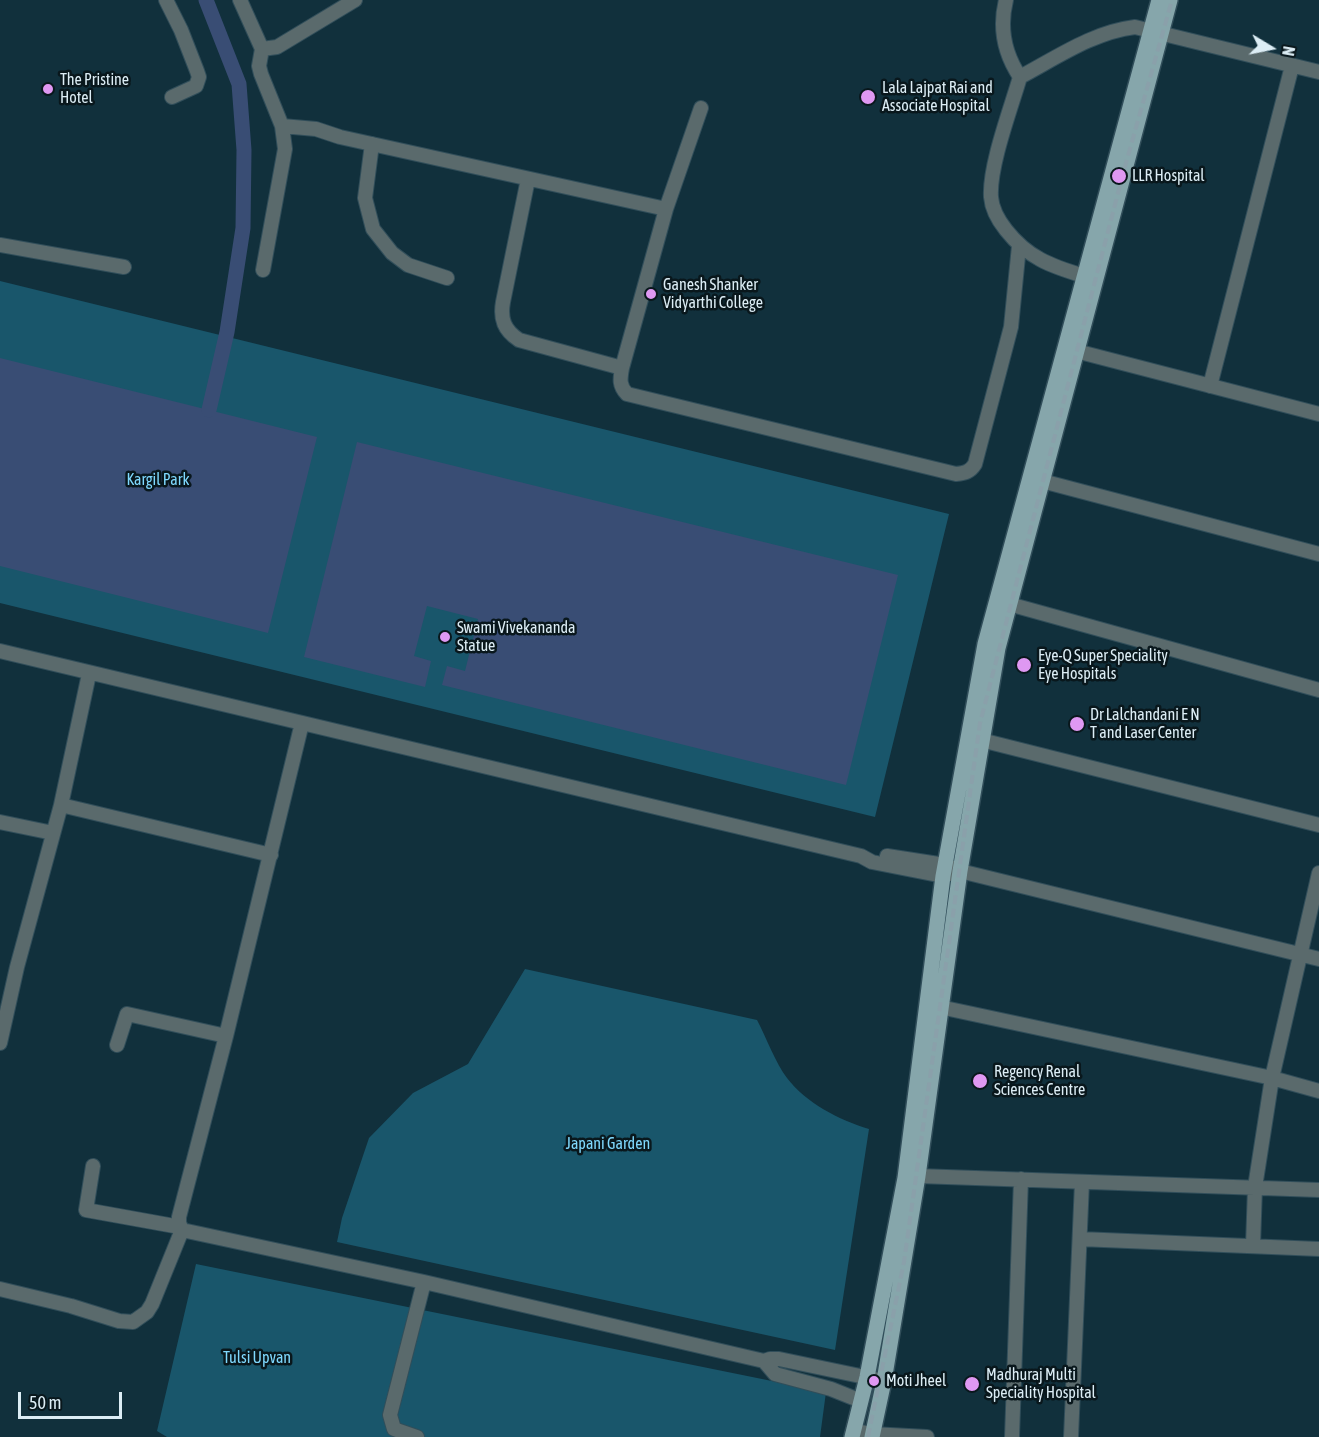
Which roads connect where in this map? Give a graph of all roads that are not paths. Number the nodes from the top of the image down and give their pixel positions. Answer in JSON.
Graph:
{"nodes":[{"id":1,"x":166,"y":0,"type":"edge"},
{"id":2,"x":240,"y":0,"type":"edge"},
{"id":3,"x":356,"y":0,"type":"edge"},
{"id":4,"x":1006,"y":0,"type":"edge"},
{"id":5,"x":1159,"y":0,"type":"edge"},
{"id":6,"x":1170,"y":0,"type":"edge"},
{"id":7,"x":1156,"y":31,"type":"junction"},
{"id":8,"x":262,"y":49,"type":"junction"},
{"id":9,"x":1292,"y":66,"type":"junction"},
{"id":10,"x":1319,"y":72,"type":"edge"},
{"id":11,"x":1020,"y":76,"type":"junction"},
{"id":12,"x":172,"y":98,"type":"dead end"},
{"id":13,"x":701,"y":108,"type":"dead end"},
{"id":14,"x":282,"y":126,"type":"junction"},
{"id":15,"x":372,"y":144,"type":"junction"},
{"id":16,"x":528,"y":179,"type":"junction"},
{"id":17,"x":666,"y":209,"type":"junction"},
{"id":18,"x":0,"y":245,"type":"edge"},
{"id":19,"x":1019,"y":246,"type":"junction"},
{"id":20,"x":124,"y":267,"type":"dead end"},
{"id":21,"x":263,"y":270,"type":"dead end"},
{"id":22,"x":1084,"y":276,"type":"junction"},
{"id":23,"x":447,"y":278,"type":"dead end"},
{"id":24,"x":1076,"y":351,"type":"junction"},
{"id":25,"x":622,"y":368,"type":"junction"},
{"id":26,"x":1210,"y":386,"type":"junction"},
{"id":27,"x":1319,"y":414,"type":"edge"},
{"id":28,"x":1049,"y":428,"type":"junction"},
{"id":29,"x":1042,"y":481,"type":"junction"},
{"id":30,"x":1319,"y":554,"type":"edge"},
{"id":31,"x":1009,"y":604,"type":"junction"},
{"id":32,"x":0,"y":651,"type":"edge"},
{"id":33,"x":89,"y":674,"type":"junction"},
{"id":34,"x":1319,"y":690,"type":"edge"},
{"id":35,"x":302,"y":723,"type":"junction"},
{"id":36,"x":981,"y":740,"type":"junction"},
{"id":37,"x":61,"y":805,"type":"junction"},
{"id":38,"x":0,"y":822,"type":"edge"},
{"id":39,"x":1319,"y":825,"type":"edge"},
{"id":40,"x":53,"y":833,"type":"junction"},
{"id":41,"x":272,"y":855,"type":"junction"},
{"id":42,"x":944,"y":870,"type":"junction"},
{"id":43,"x":960,"y":871,"type":"junction"},
{"id":44,"x":1319,"y":873,"type":"edge"},
{"id":45,"x":1300,"y":954,"type":"junction"},
{"id":46,"x":1319,"y":959,"type":"edge"},
{"id":47,"x":940,"y":1007,"type":"junction"},
{"id":48,"x":226,"y":1036,"type":"junction"},
{"id":49,"x":0,"y":1043,"type":"edge"},
{"id":50,"x":117,"y":1045,"type":"dead end"},
{"id":51,"x":1272,"y":1078,"type":"junction"},
{"id":52,"x":1319,"y":1091,"type":"edge"},
{"id":53,"x":93,"y":1167,"type":"dead end"},
{"id":54,"x":918,"y":1176,"type":"junction"},
{"id":55,"x":1021,"y":1179,"type":"junction"},
{"id":56,"x":1083,"y":1182,"type":"junction"},
{"id":57,"x":1255,"y":1187,"type":"junction"},
{"id":58,"x":1319,"y":1190,"type":"edge"},
{"id":59,"x":181,"y":1228,"type":"junction"},
{"id":60,"x":1080,"y":1239,"type":"junction"},
{"id":61,"x":1253,"y":1246,"type":"junction"},
{"id":62,"x":1319,"y":1249,"type":"edge"},
{"id":63,"x":424,"y":1282,"type":"junction"},
{"id":64,"x":0,"y":1289,"type":"edge"},
{"id":65,"x":764,"y":1361,"type":"junction"},
{"id":66,"x":867,"y":1377,"type":"junction"},
{"id":67,"x":884,"y":1381,"type":"junction"},
{"id":68,"x":861,"y":1401,"type":"junction"},
{"id":69,"x":853,"y":1434,"type":"edge"},
{"id":70,"x":872,"y":1436,"type":"edge"},
{"id":71,"x":417,"y":1437,"type":"edge"},
{"id":72,"x":927,"y":1437,"type":"edge"},
{"id":73,"x":1012,"y":1437,"type":"edge"},
{"id":74,"x":1071,"y":1437,"type":"edge"}],
"edges":[{"from":1,"to":12,"type":"street"},
{"from":2,"to":8,"type":"street"},
{"from":3,"to":8,"type":"street"},
{"from":4,"to":11,"type":"street"},
{"from":5,"to":7,"type":"main road"},
{"from":6,"to":7,"type":"main road"},
{"from":7,"to":9,"type":"street"},
{"from":7,"to":11,"type":"street"},
{"from":7,"to":22,"type":"main road"},
{"from":7,"to":24,"type":"main road"},
{"from":8,"to":14,"type":"street"},
{"from":9,"to":10,"type":"street"},
{"from":9,"to":26,"type":"street"},
{"from":11,"to":19,"type":"street"},
{"from":13,"to":17,"type":"street"},
{"from":14,"to":15,"type":"street"},
{"from":14,"to":21,"type":"street"},
{"from":15,"to":16,"type":"street"},
{"from":15,"to":23,"type":"street"},
{"from":16,"to":17,"type":"street"},
{"from":16,"to":25,"type":"street"},
{"from":17,"to":25,"type":"street"},
{"from":18,"to":20,"type":"street"},
{"from":19,"to":22,"type":"street"},
{"from":19,"to":25,"type":"street"},
{"from":22,"to":28,"type":"main road"},
{"from":24,"to":26,"type":"street"},
{"from":24,"to":28,"type":"main road"},
{"from":26,"to":27,"type":"street"},
{"from":28,"to":29,"type":"main road"},
{"from":28,"to":42,"type":"main road"},
{"from":29,"to":30,"type":"street"},
{"from":29,"to":31,"type":"main road"},
{"from":31,"to":34,"type":"street"},
{"from":31,"to":36,"type":"main road"},
{"from":32,"to":33,"type":"street"},
{"from":33,"to":35,"type":"street"},
{"from":33,"to":37,"type":"street"},
{"from":35,"to":41,"type":"street"},
{"from":35,"to":42,"type":"street"},
{"from":36,"to":39,"type":"street"},
{"from":36,"to":43,"type":"main road"},
{"from":37,"to":40,"type":"street"},
{"from":37,"to":41,"type":"street"},
{"from":38,"to":40,"type":"street"},
{"from":40,"to":49,"type":"street"},
{"from":41,"to":48,"type":"street"},
{"from":42,"to":43,"type":"street"},
{"from":42,"to":66,"type":"main road"},
{"from":43,"to":45,"type":"street"},
{"from":43,"to":47,"type":"main road"},
{"from":44,"to":45,"type":"street"},
{"from":45,"to":46,"type":"street"},
{"from":45,"to":51,"type":"street"},
{"from":47,"to":51,"type":"street"},
{"from":47,"to":54,"type":"main road"},
{"from":48,"to":50,"type":"street"},
{"from":48,"to":59,"type":"street"},
{"from":51,"to":52,"type":"street"},
{"from":51,"to":57,"type":"street"},
{"from":53,"to":59,"type":"street"},
{"from":54,"to":55,"type":"street"},
{"from":54,"to":67,"type":"main road"},
{"from":55,"to":56,"type":"street"},
{"from":55,"to":73,"type":"street"},
{"from":56,"to":57,"type":"street"},
{"from":56,"to":60,"type":"street"},
{"from":57,"to":58,"type":"street"},
{"from":57,"to":61,"type":"street"},
{"from":59,"to":63,"type":"street"},
{"from":59,"to":64,"type":"street"},
{"from":60,"to":61,"type":"street"},
{"from":60,"to":74,"type":"street"},
{"from":61,"to":62,"type":"street"},
{"from":63,"to":65,"type":"street"},
{"from":63,"to":71,"type":"street"},
{"from":65,"to":66,"type":"street"},
{"from":65,"to":68,"type":"street"},
{"from":66,"to":67,"type":"street"},
{"from":66,"to":68,"type":"main road"},
{"from":67,"to":70,"type":"main road"},
{"from":68,"to":69,"type":"main road"},
{"from":69,"to":70,"type":"street"},
{"from":70,"to":72,"type":"street"}]}
